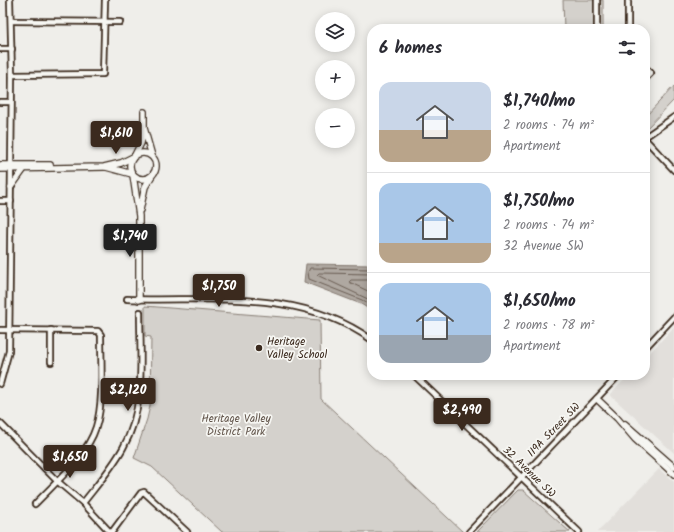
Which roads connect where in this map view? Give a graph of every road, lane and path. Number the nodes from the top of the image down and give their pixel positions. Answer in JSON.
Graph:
{"nodes":[{"id":1,"x":10,"y":0,"type":"edge"},
{"id":2,"x":104,"y":0,"type":"edge"},
{"id":3,"x":597,"y":0,"type":"edge"},
{"id":4,"x":628,"y":0,"type":"edge"},
{"id":5,"x":12,"y":21,"type":"junction"},
{"id":6,"x":104,"y":22,"type":"junction"},
{"id":7,"x":120,"y":22,"type":"dead end"},
{"id":8,"x":597,"y":24,"type":"edge"},
{"id":9,"x":628,"y":24,"type":"edge"},
{"id":10,"x":0,"y":49,"type":"edge"},
{"id":11,"x":12,"y":49,"type":"junction"},
{"id":12,"x":12,"y":75,"type":"junction"},
{"id":13,"x":0,"y":102,"type":"edge"},
{"id":14,"x":11,"y":102,"type":"junction"},
{"id":15,"x":144,"y":112,"type":"dead end"},
{"id":16,"x":674,"y":117,"type":"edge"},
{"id":17,"x":144,"y":128,"type":"junction"},
{"id":18,"x":650,"y":134,"type":"edge"},
{"id":19,"x":650,"y":144,"type":"edge"},
{"id":20,"x":134,"y":156,"type":"junction"},
{"id":21,"x":152,"y":156,"type":"junction"},
{"id":22,"x":0,"y":165,"type":"edge"},
{"id":23,"x":11,"y":167,"type":"junction"},
{"id":24,"x":64,"y":167,"type":"junction"},
{"id":25,"x":104,"y":167,"type":"junction"},
{"id":26,"x":0,"y":169,"type":"edge"},
{"id":27,"x":24,"y":169,"type":"junction"},
{"id":28,"x":674,"y":170,"type":"edge"},
{"id":29,"x":132,"y":174,"type":"junction"},
{"id":30,"x":151,"y":176,"type":"junction"},
{"id":31,"x":11,"y":187,"type":"junction"},
{"id":32,"x":0,"y":201,"type":"edge"},
{"id":33,"x":11,"y":201,"type":"junction"},
{"id":34,"x":139,"y":216,"type":"junction"},
{"id":35,"x":127,"y":299,"type":"dead end"},
{"id":36,"x":139,"y":300,"type":"junction"},
{"id":37,"x":140,"y":312,"type":"dead end"},
{"id":38,"x":674,"y":317,"type":"edge"},
{"id":39,"x":0,"y":330,"type":"edge"},
{"id":40,"x":9,"y":330,"type":"junction"},
{"id":41,"x":51,"y":330,"type":"junction"},
{"id":42,"x":367,"y":337,"type":"edge"},
{"id":43,"x":650,"y":343,"type":"edge"},
{"id":44,"x":51,"y":362,"type":"dead end"},
{"id":45,"x":419,"y":380,"type":"edge"},
{"id":46,"x":614,"y":380,"type":"edge"},
{"id":47,"x":0,"y":384,"type":"edge"},
{"id":48,"x":597,"y":399,"type":"junction"},
{"id":49,"x":617,"y":418,"type":"junction"},
{"id":50,"x":0,"y":423,"type":"edge"},
{"id":51,"x":674,"y":467,"type":"edge"},
{"id":52,"x":674,"y":474,"type":"edge"},
{"id":53,"x":521,"y":477,"type":"junction"},
{"id":54,"x":57,"y":481,"type":"junction"},
{"id":55,"x":83,"y":503,"type":"junction"},
{"id":56,"x":35,"y":504,"type":"dead end"},
{"id":57,"x":111,"y":532,"type":"edge"},
{"id":58,"x":187,"y":532,"type":"edge"},
{"id":59,"x":469,"y":532,"type":"edge"},
{"id":60,"x":579,"y":532,"type":"edge"}],
"edges":[{"from":1,"to":5,"type":"street"},
{"from":2,"to":6,"type":"street"},
{"from":3,"to":8,"type":"street"},
{"from":4,"to":9,"type":"street"},
{"from":5,"to":6,"type":"street"},
{"from":5,"to":11,"type":"street"},
{"from":6,"to":7,"type":"street"},
{"from":6,"to":12,"type":"street"},
{"from":10,"to":11,"type":"street"},
{"from":11,"to":12,"type":"street"},
{"from":12,"to":14,"type":"street"},
{"from":13,"to":14,"type":"street"},
{"from":14,"to":23,"type":"street"},
{"from":15,"to":17,"type":"main road"},
{"from":16,"to":18,"type":"street"},
{"from":17,"to":20,"type":"main road"},
{"from":17,"to":21,"type":"main road"},
{"from":19,"to":28,"type":"street"},
{"from":20,"to":21,"type":"main road"},
{"from":20,"to":25,"type":"main road"},
{"from":20,"to":29,"type":"main road"},
{"from":21,"to":30,"type":"main road"},
{"from":22,"to":23,"type":"main road"},
{"from":23,"to":24,"type":"main road"},
{"from":23,"to":26,"type":"main road"},
{"from":23,"to":27,"type":"main road"},
{"from":23,"to":31,"type":"street"},
{"from":24,"to":25,"type":"main road"},
{"from":24,"to":27,"type":"main road"},
{"from":25,"to":29,"type":"main road"},
{"from":27,"to":31,"type":"main road"},
{"from":29,"to":30,"type":"main road"},
{"from":29,"to":34,"type":"main road"},
{"from":30,"to":34,"type":"main road"},
{"from":31,"to":33,"type":"street"},
{"from":32,"to":33,"type":"street"},
{"from":33,"to":40,"type":"street"},
{"from":34,"to":36,"type":"main road"},
{"from":35,"to":36,"type":"street"},
{"from":36,"to":42,"type":"street"},
{"from":37,"to":55,"type":"street"},
{"from":38,"to":43,"type":"street"},
{"from":39,"to":40,"type":"street"},
{"from":40,"to":41,"type":"street"},
{"from":40,"to":47,"type":"street"},
{"from":41,"to":44,"type":"street"},
{"from":41,"to":54,"type":"street"},
{"from":45,"to":53,"type":"street","name":"32 Avenue SW"},
{"from":46,"to":48,"type":"street","name":"119A Street SW"},
{"from":48,"to":49,"type":"main road"},
{"from":48,"to":53,"type":"street","name":"119A Street SW"},
{"from":49,"to":51,"type":"main road"},
{"from":49,"to":52,"type":"main road"},
{"from":50,"to":54,"type":"street"},
{"from":53,"to":59,"type":"street","name":"119A Street SW"},
{"from":53,"to":60,"type":"street","name":"32 Avenue SW"},
{"from":54,"to":55,"type":"street"},
{"from":54,"to":56,"type":"street"},
{"from":55,"to":57,"type":"street"},
{"from":57,"to":58,"type":"street"}]}
